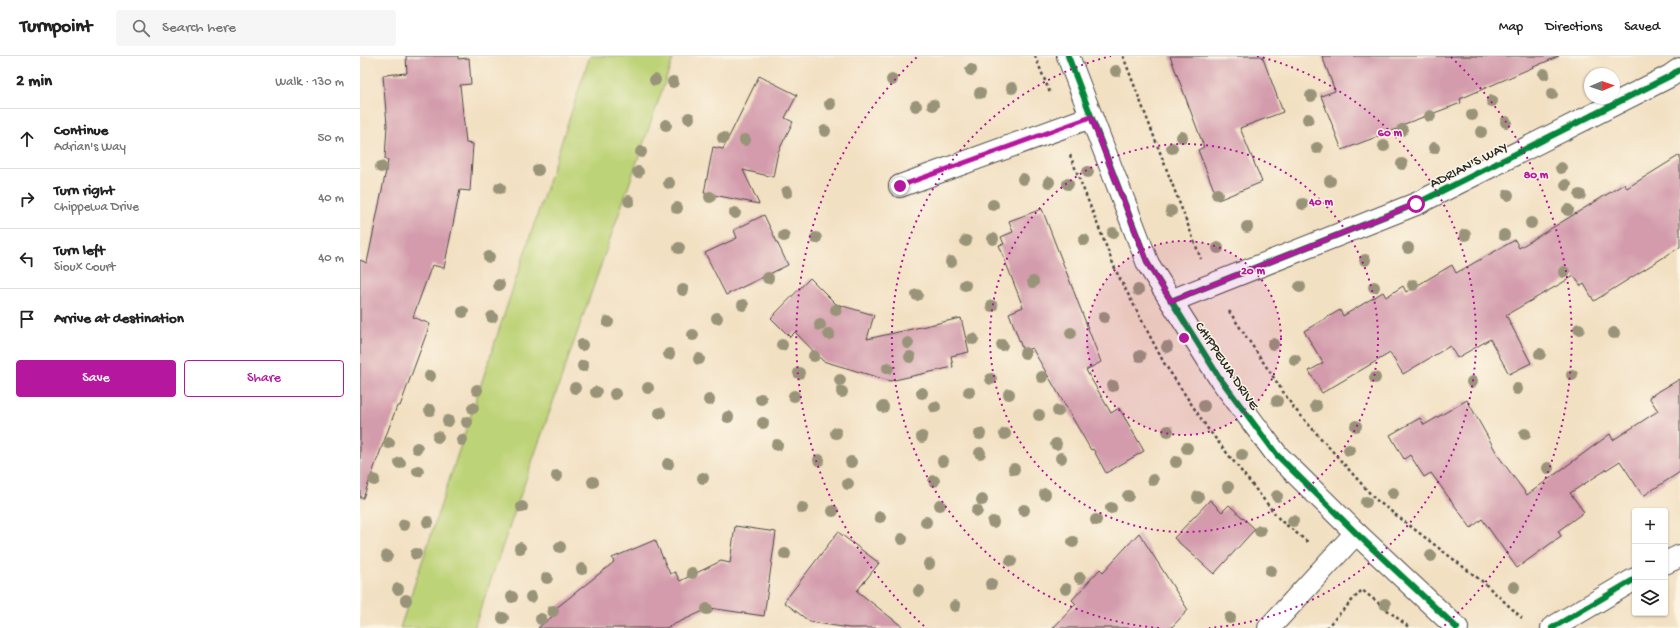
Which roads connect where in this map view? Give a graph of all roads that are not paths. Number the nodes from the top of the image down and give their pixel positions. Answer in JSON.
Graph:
{"nodes":[{"id":1,"x":1068,"y":56,"type":"edge"},
{"id":2,"x":1680,"y":68,"type":"edge"},
{"id":3,"x":1091,"y":117,"type":"junction"},
{"id":4,"x":900,"y":186,"type":"dead end"},
{"id":5,"x":1171,"y":301,"type":"junction"},
{"id":6,"x":1356,"y":533,"type":"junction"},
{"id":7,"x":1680,"y":556,"type":"edge"},
{"id":8,"x":1668,"y":562,"type":"edge"},
{"id":9,"x":1633,"y":580,"type":"edge"},
{"id":10,"x":1270,"y":628,"type":"edge"},
{"id":11,"x":1457,"y":628,"type":"edge"},
{"id":12,"x":1552,"y":628,"type":"edge"}],
"edges":[{"from":1,"to":3,"type":"street","name":"CHIPPEWA DRIVE"},
{"from":2,"to":5,"type":"street","name":"ADRIAN'S WAY"},
{"from":3,"to":4,"type":"street"},
{"from":3,"to":5,"type":"street","name":"CHIPPEWA DRIVE"},
{"from":5,"to":6,"type":"street","name":"CHIPPEWA DRIVE"},
{"from":6,"to":10,"type":"street"},
{"from":6,"to":11,"type":"street","name":"CHIPPEWA DRIVE"},
{"from":7,"to":8,"type":"street"},
{"from":9,"to":12,"type":"street"}]}
